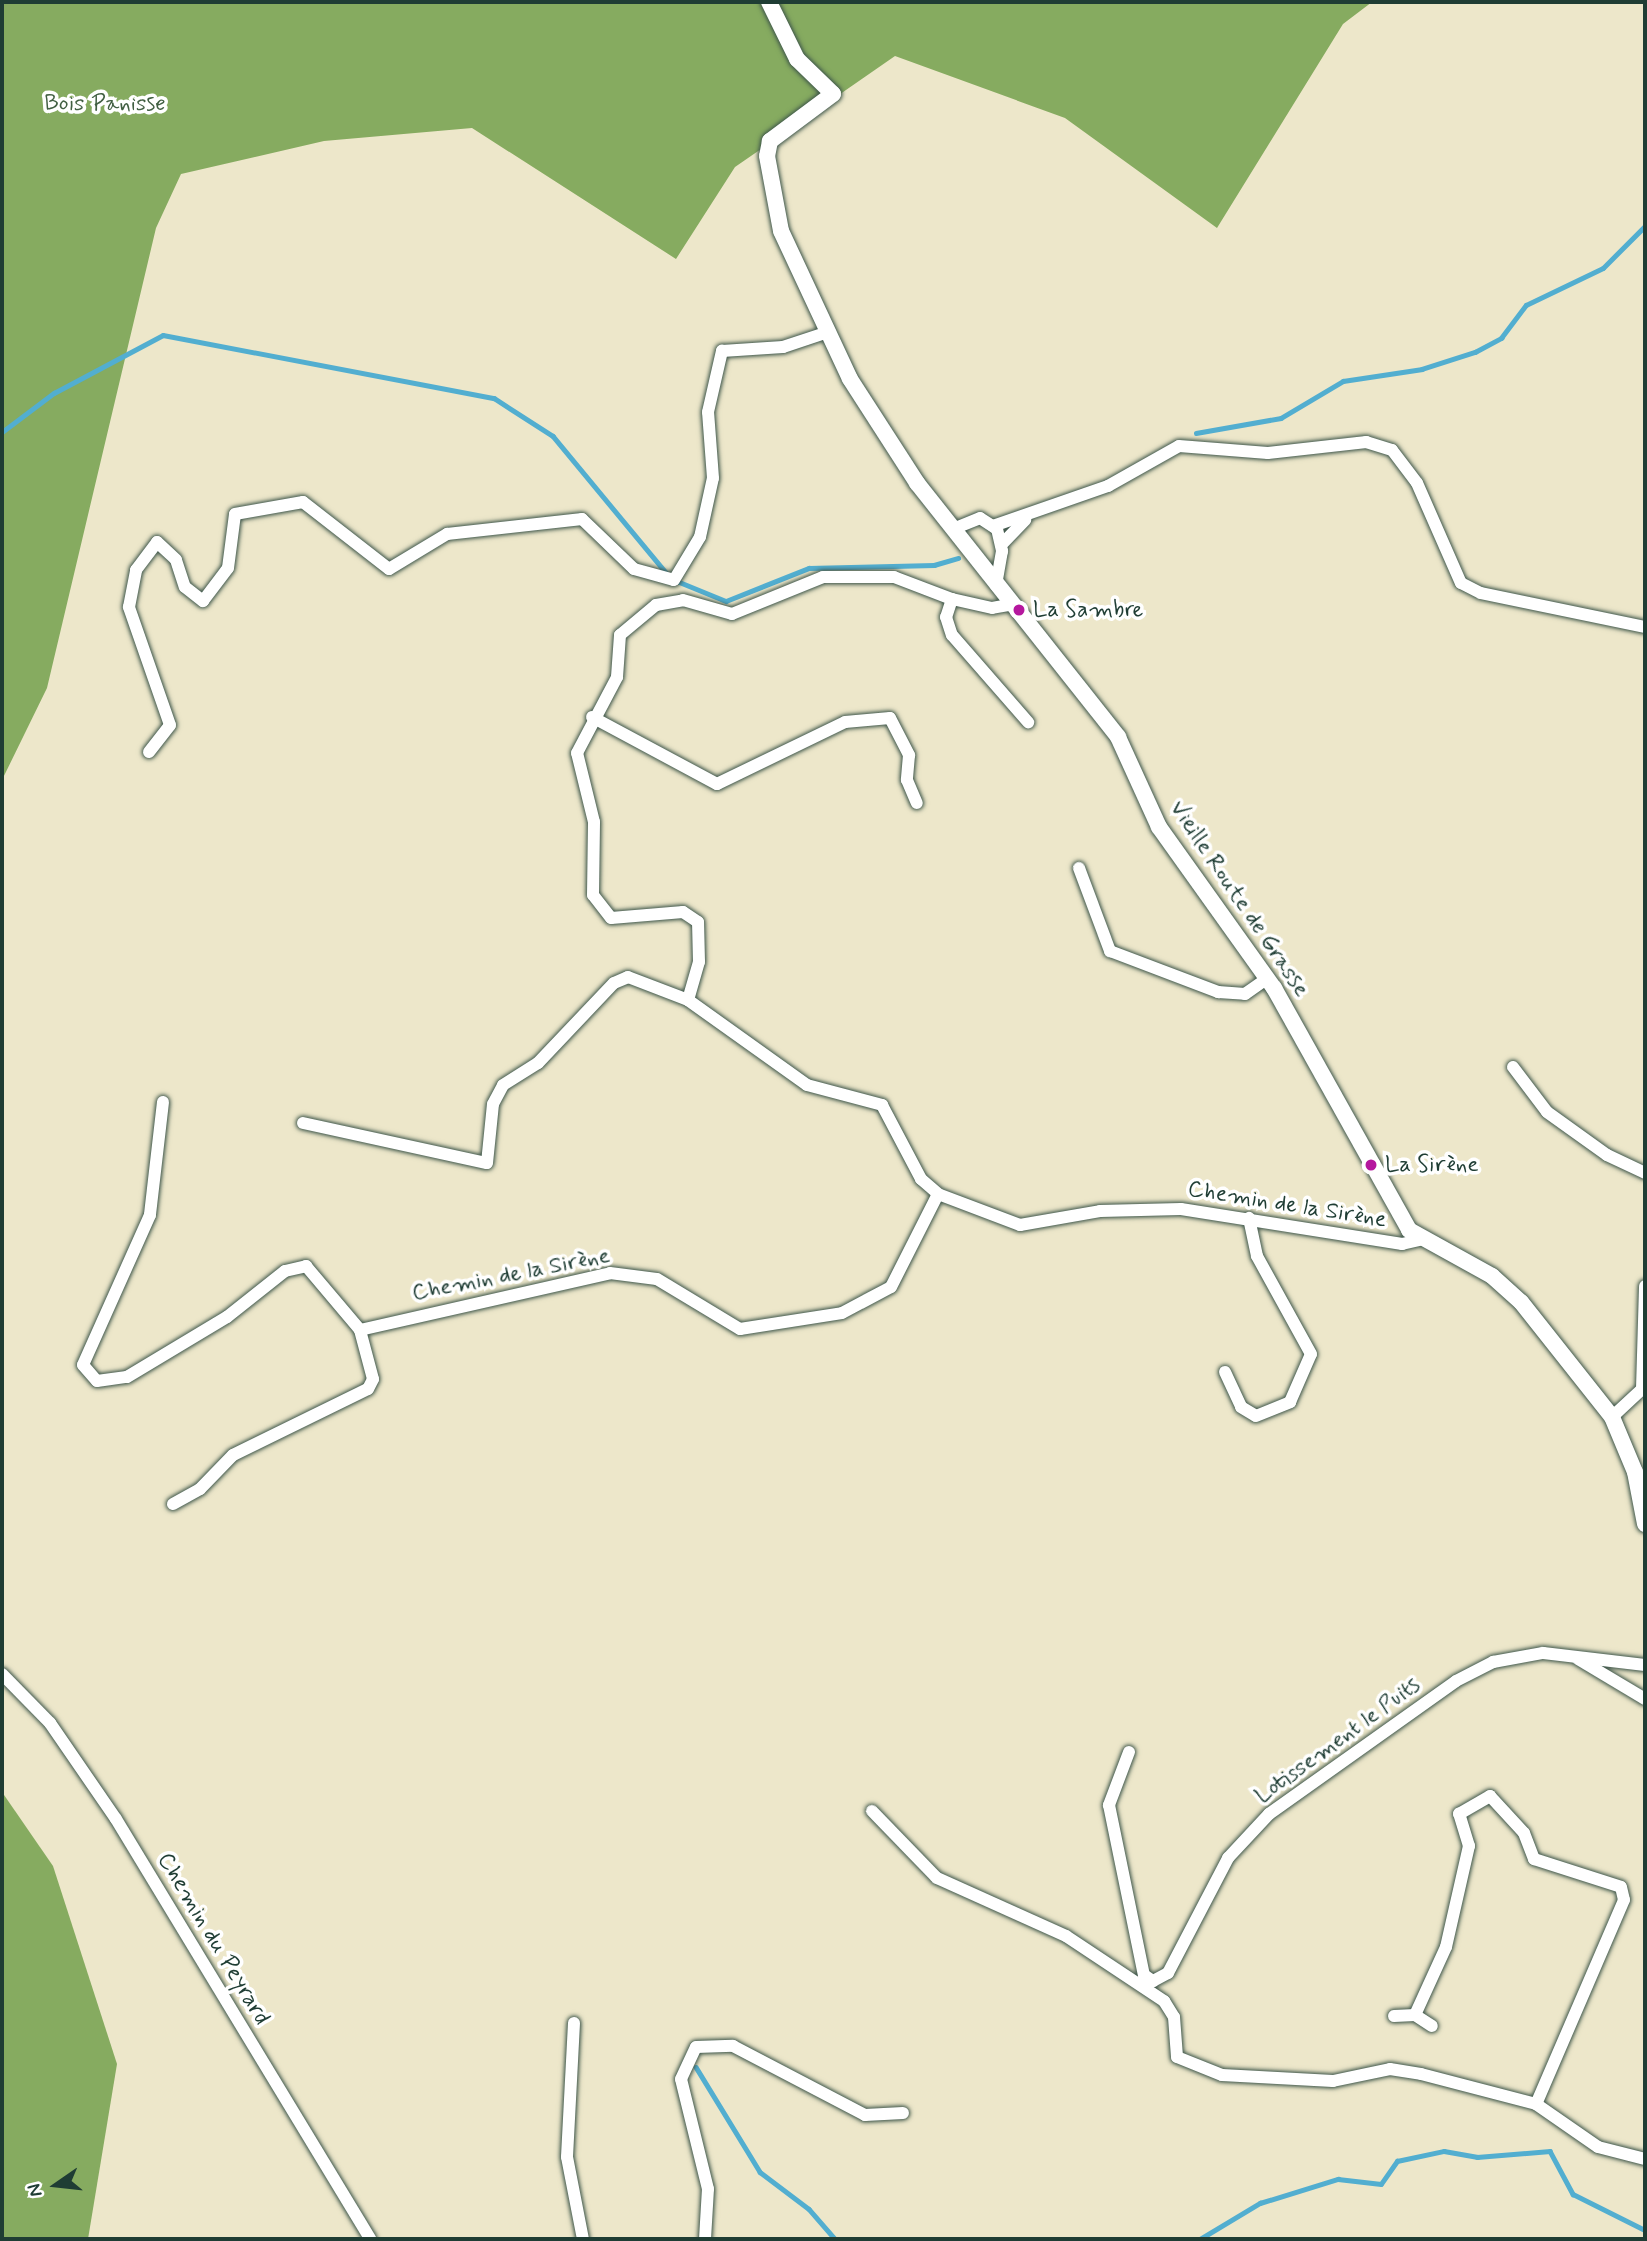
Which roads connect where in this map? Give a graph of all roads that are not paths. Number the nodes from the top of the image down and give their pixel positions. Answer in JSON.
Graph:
{"nodes":[{"id":1,"x":769,"y":2,"type":"edge"},
{"id":2,"x":825,"y":333,"type":"junction"},
{"id":3,"x":1025,"y":520,"type":"junction"},
{"id":4,"x":993,"y":526,"type":"junction"},
{"id":5,"x":953,"y":529,"type":"junction"},
{"id":6,"x":1001,"y":545,"type":"junction"},
{"id":7,"x":996,"y":585,"type":"junction"},
{"id":8,"x":952,"y":599,"type":"junction"},
{"id":9,"x":1014,"y":604,"type":"junction"},
{"id":10,"x":1645,"y":627,"type":"edge"},
{"id":11,"x":592,"y":718,"type":"junction"},
{"id":12,"x":1028,"y":722,"type":"dead end"},
{"id":13,"x":149,"y":752,"type":"dead end"},
{"id":14,"x":917,"y":803,"type":"dead end"},
{"id":15,"x":1079,"y":868,"type":"dead end"},
{"id":16,"x":1268,"y":978,"type":"junction"},
{"id":17,"x":688,"y":1000,"type":"junction"},
{"id":18,"x":1513,"y":1068,"type":"dead end"},
{"id":19,"x":163,"y":1102,"type":"dead end"},
{"id":20,"x":303,"y":1123,"type":"dead end"},
{"id":21,"x":1645,"y":1173,"type":"edge"},
{"id":22,"x":938,"y":1194,"type":"junction"},
{"id":23,"x":1249,"y":1217,"type":"junction"},
{"id":24,"x":1420,"y":1240,"type":"junction"},
{"id":25,"x":1645,"y":1286,"type":"edge"},
{"id":26,"x":360,"y":1330,"type":"junction"},
{"id":27,"x":1225,"y":1372,"type":"dead end"},
{"id":28,"x":1612,"y":1417,"type":"junction"},
{"id":29,"x":173,"y":1504,"type":"dead end"},
{"id":30,"x":1645,"y":1524,"type":"edge"},
{"id":31,"x":1572,"y":1655,"type":"junction"},
{"id":32,"x":1645,"y":1665,"type":"edge"},
{"id":33,"x":2,"y":1674,"type":"edge"},
{"id":34,"x":1645,"y":1699,"type":"edge"},
{"id":35,"x":1129,"y":1752,"type":"dead end"},
{"id":36,"x":872,"y":1811,"type":"dead end"},
{"id":37,"x":1415,"y":2015,"type":"junction"},
{"id":38,"x":1394,"y":2017,"type":"dead end"},
{"id":39,"x":574,"y":2022,"type":"dead end"},
{"id":40,"x":1432,"y":2026,"type":"dead end"},
{"id":41,"x":1536,"y":2104,"type":"junction"},
{"id":42,"x":903,"y":2113,"type":"dead end"},
{"id":43,"x":1645,"y":2159,"type":"edge"},
{"id":44,"x":370,"y":2239,"type":"edge"},
{"id":45,"x":583,"y":2239,"type":"edge"},
{"id":46,"x":705,"y":2239,"type":"edge"}],
"edges":[{"from":1,"to":2,"type":"street","name":"Vieille Route de Grasse"},
{"from":2,"to":5,"type":"street","name":"Vieille Route de Grasse"},
{"from":2,"to":13,"type":"street"},
{"from":3,"to":4,"type":"street"},
{"from":3,"to":6,"type":"street"},
{"from":3,"to":10,"type":"street"},
{"from":4,"to":5,"type":"street"},
{"from":4,"to":6,"type":"street"},
{"from":5,"to":7,"type":"street","name":"Vieille Route de Grasse"},
{"from":6,"to":7,"type":"street"},
{"from":7,"to":9,"type":"street","name":"Vieille Route de Grasse"},
{"from":8,"to":9,"type":"street"},
{"from":8,"to":11,"type":"street"},
{"from":8,"to":12,"type":"street"},
{"from":9,"to":16,"type":"street","name":"Vieille Route de Grasse"},
{"from":11,"to":14,"type":"street"},
{"from":11,"to":17,"type":"street"},
{"from":15,"to":16,"type":"street"},
{"from":16,"to":24,"type":"street","name":"Vieille Route de Grasse"},
{"from":17,"to":20,"type":"street"},
{"from":17,"to":22,"type":"street"},
{"from":18,"to":21,"type":"street"},
{"from":19,"to":26,"type":"street"},
{"from":22,"to":23,"type":"street","name":"Chemin de la Sirène"},
{"from":22,"to":26,"type":"street","name":"Chemin de la Sirène"},
{"from":23,"to":24,"type":"street","name":"Chemin de la Sirène"},
{"from":23,"to":27,"type":"street"},
{"from":24,"to":28,"type":"street","name":"Vieille Route de Grasse"},
{"from":25,"to":28,"type":"street"},
{"from":26,"to":29,"type":"street"},
{"from":28,"to":30,"type":"street","name":"Vieille Route de Grasse"},
{"from":31,"to":32,"type":"street","name":"Lotissement le Puits"},
{"from":31,"to":34,"type":"street"},
{"from":31,"to":35,"type":"street","name":"Lotissement le Puits"},
{"from":33,"to":44,"type":"street","name":"Chemin du Peyrard"},
{"from":36,"to":41,"type":"street"},
{"from":37,"to":38,"type":"street"},
{"from":37,"to":40,"type":"street"},
{"from":37,"to":41,"type":"street"},
{"from":39,"to":45,"type":"street"},
{"from":41,"to":43,"type":"street"},
{"from":42,"to":46,"type":"street"}]}
